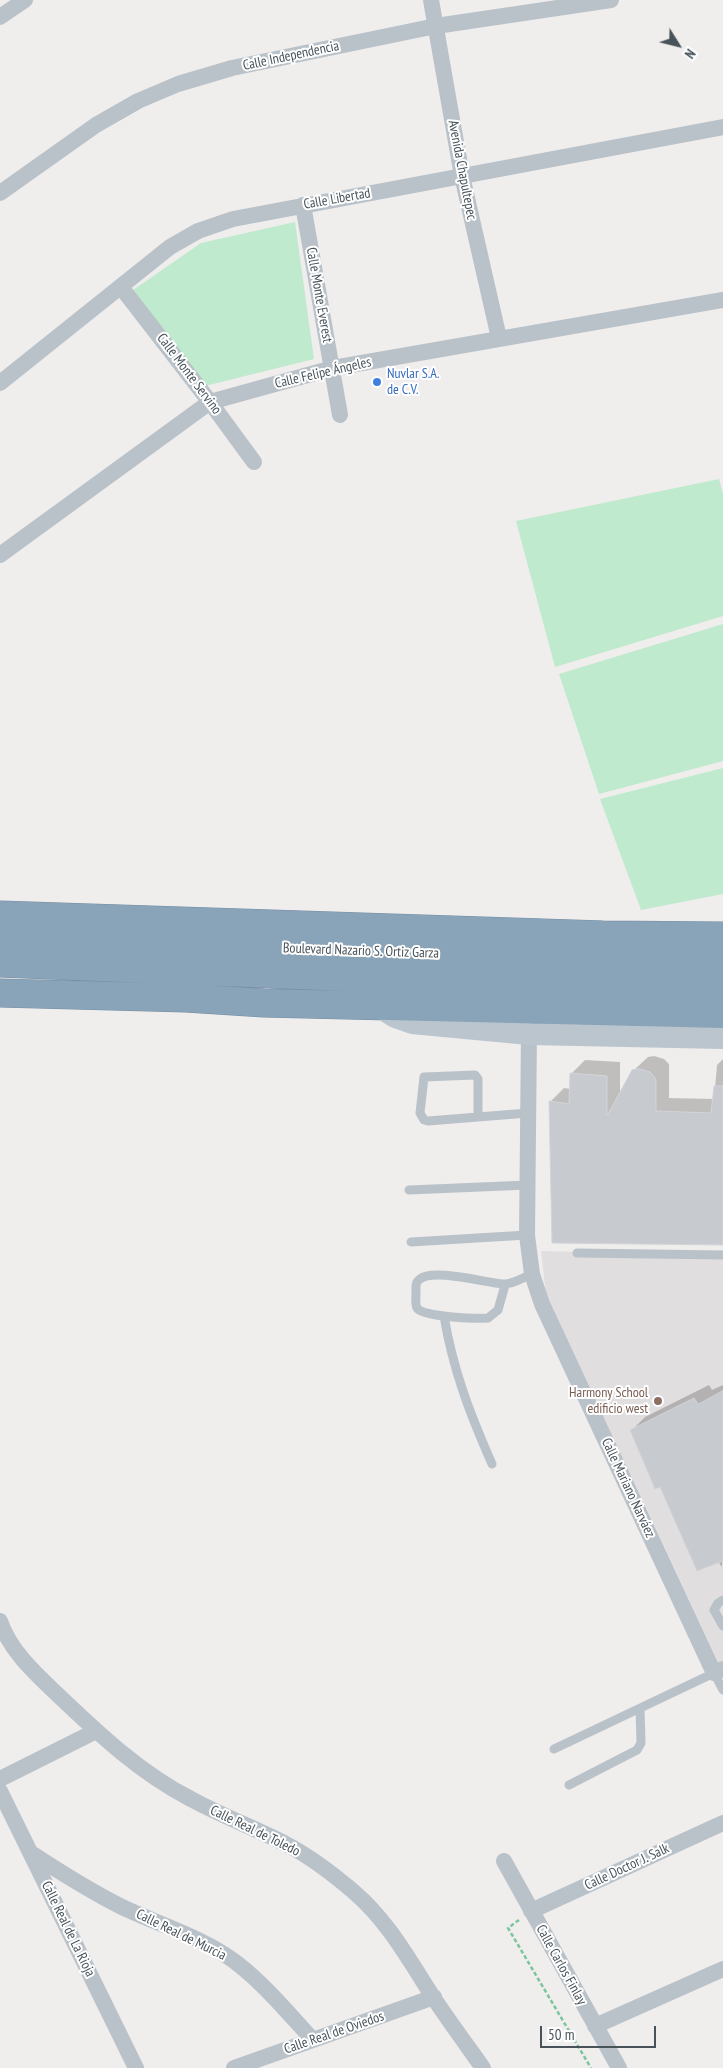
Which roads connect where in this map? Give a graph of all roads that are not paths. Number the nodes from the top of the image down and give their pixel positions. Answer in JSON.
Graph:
{"nodes":[{"id":1,"x":26,"y":0,"type":"edge"},
{"id":2,"x":431,"y":0,"type":"edge"},
{"id":3,"x":611,"y":0,"type":"edge"},
{"id":4,"x":0,"y":17,"type":"edge"},
{"id":5,"x":436,"y":26,"type":"junction"},
{"id":6,"x":723,"y":127,"type":"edge"},
{"id":7,"x":462,"y":176,"type":"junction"},
{"id":8,"x":0,"y":193,"type":"edge"},
{"id":9,"x":303,"y":205,"type":"junction"},
{"id":10,"x":121,"y":287,"type":"junction"},
{"id":11,"x":723,"y":300,"type":"edge"},
{"id":12,"x":499,"y":338,"type":"junction"},
{"id":13,"x":333,"y":368,"type":"junction"},
{"id":14,"x":0,"y":383,"type":"edge"},
{"id":15,"x":210,"y":402,"type":"junction"},
{"id":16,"x":340,"y":415,"type":"dead end"},
{"id":17,"x":254,"y":462,"type":"dead end"},
{"id":18,"x":0,"y":555,"type":"edge"},
{"id":19,"x":0,"y":915,"type":"edge"},
{"id":20,"x":603,"y":935,"type":"junction"},
{"id":21,"x":723,"y":936,"type":"edge"},
{"id":22,"x":0,"y":938,"type":"edge"},
{"id":23,"x":556,"y":957,"type":"junction"},
{"id":24,"x":723,"y":962,"type":"edge"},
{"id":25,"x":0,"y":963,"type":"edge"},
{"id":26,"x":422,"y":980,"type":"junction"},
{"id":27,"x":723,"y":986,"type":"edge"},
{"id":28,"x":0,"y":993,"type":"edge"},
{"id":29,"x":186,"y":998,"type":"junction"},
{"id":30,"x":376,"y":1005,"type":"junction"},
{"id":31,"x":723,"y":1014,"type":"edge"},
{"id":32,"x":529,"y":1034,"type":"junction"},
{"id":33,"x":723,"y":1038,"type":"edge"},
{"id":34,"x":528,"y":1113,"type":"junction"},
{"id":35,"x":478,"y":1117,"type":"junction"},
{"id":36,"x":528,"y":1185,"type":"junction"},
{"id":37,"x":409,"y":1190,"type":"dead end"},
{"id":38,"x":527,"y":1235,"type":"junction"},
{"id":39,"x":411,"y":1242,"type":"dead end"},
{"id":40,"x":577,"y":1253,"type":"dead end"},
{"id":41,"x":723,"y":1255,"type":"edge"},
{"id":42,"x":532,"y":1274,"type":"junction"},
{"id":43,"x":505,"y":1284,"type":"junction"},
{"id":44,"x":444,"y":1316,"type":"junction"},
{"id":45,"x":492,"y":1464,"type":"dead end"},
{"id":46,"x":723,"y":1600,"type":"edge"},
{"id":47,"x":0,"y":1624,"type":"edge"},
{"id":48,"x":723,"y":1626,"type":"edge"},
{"id":49,"x":718,"y":1671,"type":"edge"},
{"id":50,"x":723,"y":1690,"type":"edge"},
{"id":51,"x":640,"y":1708,"type":"junction"},
{"id":52,"x":96,"y":1731,"type":"junction"},
{"id":53,"x":554,"y":1749,"type":"dead end"},
{"id":54,"x":0,"y":1779,"type":"edge"},
{"id":55,"x":569,"y":1785,"type":"dead end"},
{"id":56,"x":0,"y":1791,"type":"edge"},
{"id":57,"x":723,"y":1823,"type":"edge"},
{"id":58,"x":31,"y":1853,"type":"junction"},
{"id":59,"x":504,"y":1861,"type":"dead end"},
{"id":60,"x":531,"y":1911,"type":"junction"},
{"id":61,"x":723,"y":1969,"type":"edge"},
{"id":62,"x":434,"y":1997,"type":"junction"},
{"id":63,"x":595,"y":2026,"type":"junction"},
{"id":64,"x":313,"y":2040,"type":"junction"},
{"id":65,"x":136,"y":2068,"type":"edge"},
{"id":66,"x":234,"y":2068,"type":"edge"},
{"id":67,"x":483,"y":2068,"type":"edge"},
{"id":68,"x":619,"y":2068,"type":"edge"}],
"edges":[{"from":1,"to":4,"type":"street"},
{"from":2,"to":5,"type":"street","name":"Avenida Chapultepec"},
{"from":3,"to":5,"type":"street","name":"Calle Independencia"},
{"from":5,"to":7,"type":"street","name":"Avenida Chapultepec"},
{"from":5,"to":8,"type":"street","name":"Calle Independencia"},
{"from":6,"to":7,"type":"street","name":"Calle Libertad"},
{"from":7,"to":9,"type":"street","name":"Calle Libertad"},
{"from":7,"to":12,"type":"street","name":"Avenida Chapultepec"},
{"from":9,"to":10,"type":"street","name":"Calle Libertad"},
{"from":9,"to":13,"type":"street","name":"Calle Monte Everest"},
{"from":10,"to":14,"type":"street","name":"Calle Libertad"},
{"from":10,"to":15,"type":"street","name":"Calle Monte Servino"},
{"from":11,"to":12,"type":"street","name":"Calle Felipe Ángeles"},
{"from":12,"to":13,"type":"street","name":"Calle Felipe Ángeles"},
{"from":13,"to":15,"type":"street","name":"Calle Felipe Ángeles"},
{"from":13,"to":16,"type":"street","name":"Calle Monte Everest"},
{"from":15,"to":17,"type":"street","name":"Calle Monte Servino"},
{"from":15,"to":18,"type":"street","name":"Calle Felipe Ángeles"},
{"from":19,"to":20,"type":"highway"},
{"from":20,"to":21,"type":"highway"},
{"from":20,"to":23,"type":"highway"},
{"from":22,"to":23,"type":"highway","name":"Boulevard Nazario S. Ortiz Garza"},
{"from":23,"to":24,"type":"highway","name":"Boulevard Nazario S. Ortiz Garza"},
{"from":25,"to":26,"type":"highway","name":"Boulevard Nazario S. Ortiz Garza"},
{"from":26,"to":27,"type":"highway","name":"Boulevard Nazario S. Ortiz Garza"},
{"from":26,"to":29,"type":"highway"},
{"from":28,"to":29,"type":"highway"},
{"from":29,"to":30,"type":"highway"},
{"from":30,"to":31,"type":"highway"},
{"from":30,"to":32,"type":"street"},
{"from":32,"to":33,"type":"street"},
{"from":32,"to":34,"type":"street","name":"Calle Mariano Narváez"},
{"from":34,"to":35,"type":"lane"},
{"from":34,"to":36,"type":"street","name":"Calle Mariano Narváez"},
{"from":35,"to":35,"type":"lane"},
{"from":36,"to":37,"type":"lane"},
{"from":36,"to":38,"type":"street","name":"Calle Mariano Narváez"},
{"from":38,"to":39,"type":"lane"},
{"from":38,"to":42,"type":"street","name":"Calle Mariano Narváez"},
{"from":40,"to":41,"type":"lane"},
{"from":42,"to":43,"type":"lane"},
{"from":42,"to":49,"type":"street","name":"Calle Mariano Narváez"},
{"from":43,"to":44,"type":"lane"},
{"from":43,"to":44,"type":"lane"},
{"from":44,"to":45,"type":"lane"},
{"from":46,"to":48,"type":"lane"},
{"from":47,"to":52,"type":"street","name":"Calle Real de Toledo"},
{"from":49,"to":50,"type":"lane"},
{"from":49,"to":51,"type":"lane"},
{"from":51,"to":53,"type":"lane"},
{"from":51,"to":55,"type":"lane"},
{"from":52,"to":54,"type":"street"},
{"from":52,"to":62,"type":"street","name":"Calle Real de Toledo"},
{"from":56,"to":58,"type":"street","name":"Calle Real de La Rioja"},
{"from":57,"to":60,"type":"street","name":"Calle Doctor J. Salk"},
{"from":58,"to":64,"type":"street","name":"Calle Real de Murcia"},
{"from":58,"to":65,"type":"street","name":"Calle Real de La Rioja"},
{"from":59,"to":60,"type":"street","name":"Calle Carlos Finlay"},
{"from":60,"to":63,"type":"street","name":"Calle Carlos Finlay"},
{"from":61,"to":63,"type":"street"},
{"from":62,"to":64,"type":"street","name":"Calle Real de Oviedos"},
{"from":62,"to":67,"type":"street","name":"Calle Real de Toledo"},
{"from":63,"to":68,"type":"street","name":"Calle Carlos Finlay"},
{"from":64,"to":66,"type":"street","name":"Calle Real de Oviedos"}]}
